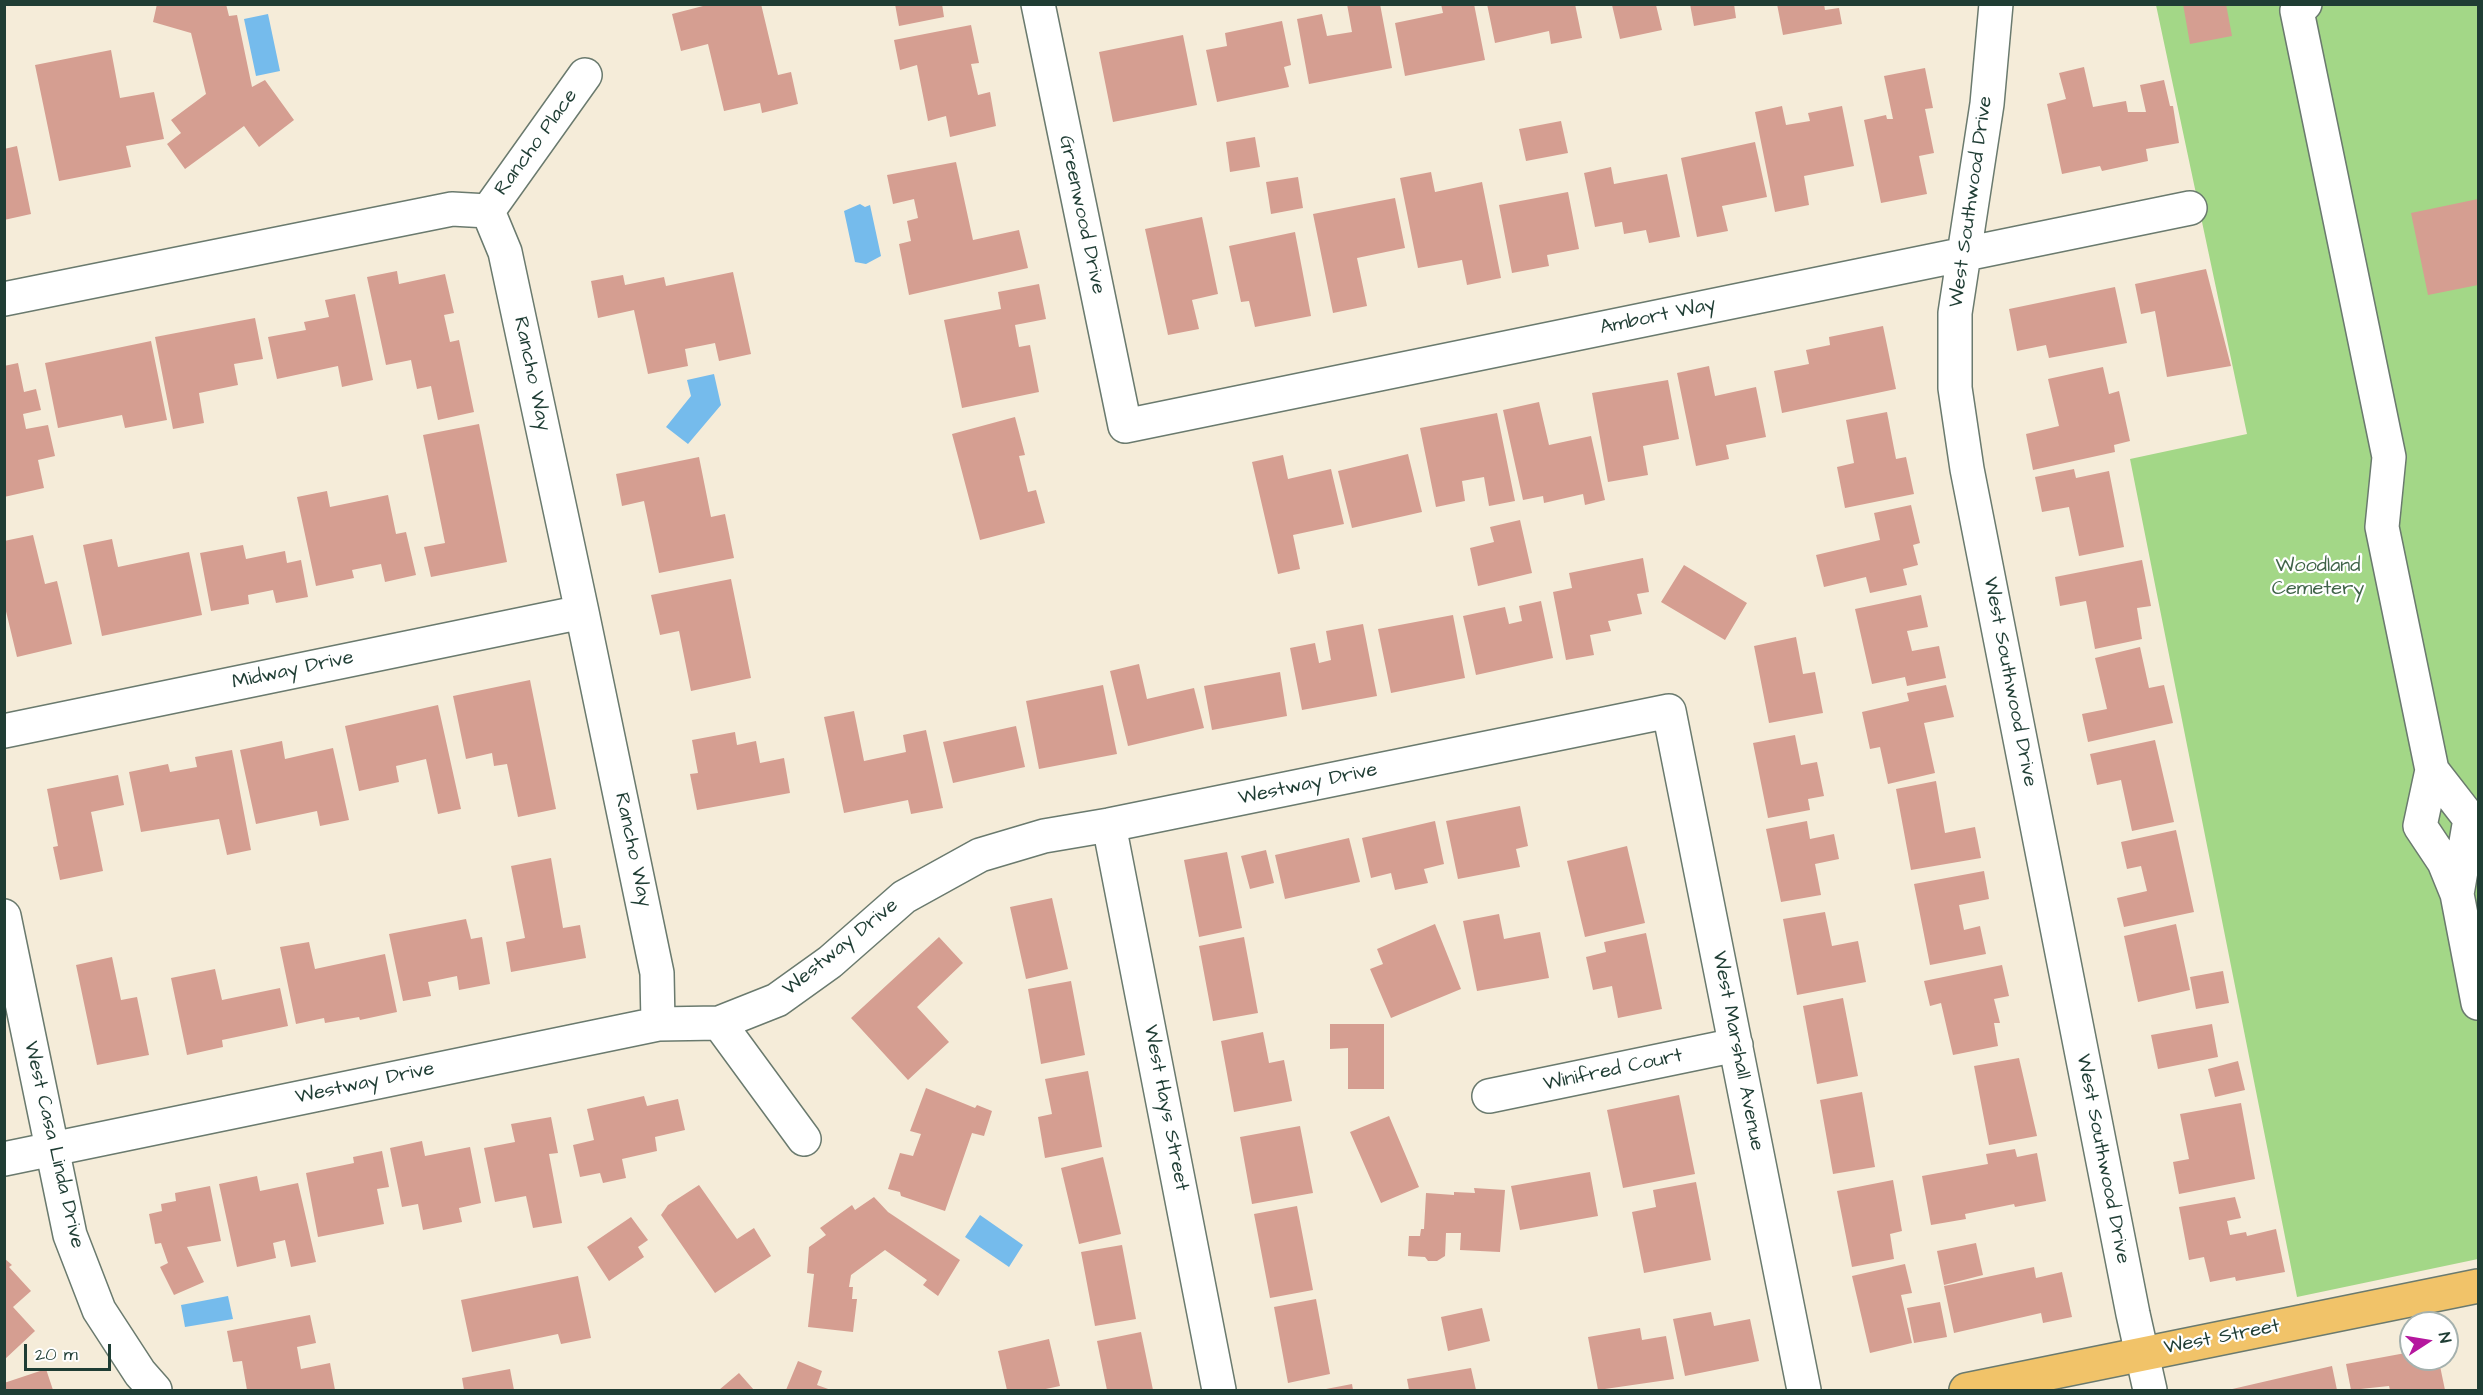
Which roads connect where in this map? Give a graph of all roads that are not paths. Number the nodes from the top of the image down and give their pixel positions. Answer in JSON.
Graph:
{"nodes":[{"id":1,"x":1996,"y":4,"type":"edge"},
{"id":2,"x":2305,"y":4,"type":"edge"},
{"id":3,"x":1044,"y":6,"type":"edge"},
{"id":4,"x":585,"y":75,"type":"dead end"},
{"id":5,"x":2190,"y":208,"type":"dead end"},
{"id":6,"x":488,"y":211,"type":"junction"},
{"id":7,"x":1964,"y":255,"type":"junction"},
{"id":8,"x":4,"y":299,"type":"edge"},
{"id":9,"x":1125,"y":426,"type":"joint"},
{"id":10,"x":582,"y":612,"type":"junction"},
{"id":11,"x":1669,"y":711,"type":"joint"},
{"id":12,"x":4,"y":731,"type":"edge"},
{"id":13,"x":2432,"y":770,"type":"junction"},
{"id":14,"x":2474,"y":818,"type":"edge"},
{"id":15,"x":1109,"y":825,"type":"junction"},
{"id":16,"x":2457,"y":894,"type":"junction"},
{"id":17,"x":4,"y":916,"type":"edge"},
{"id":18,"x":2478,"y":1003,"type":"edge"},
{"id":19,"x":719,"y":1023,"type":"junction"},
{"id":20,"x":658,"y":1024,"type":"junction"},
{"id":21,"x":1736,"y":1045,"type":"junction"},
{"id":22,"x":1489,"y":1096,"type":"dead end"},
{"id":23,"x":804,"y":1139,"type":"dead end"},
{"id":24,"x":52,"y":1148,"type":"junction"},
{"id":25,"x":4,"y":1159,"type":"edge"},
{"id":26,"x":2478,"y":1286,"type":"edge"},
{"id":27,"x":2142,"y":1354,"type":"junction"},
{"id":28,"x":155,"y":1390,"type":"edge"},
{"id":29,"x":1219,"y":1390,"type":"edge"},
{"id":30,"x":1804,"y":1390,"type":"edge"},
{"id":31,"x":1966,"y":1390,"type":"edge"},
{"id":32,"x":2150,"y":1390,"type":"edge"}],
"edges":[{"from":1,"to":7,"type":"street","name":"West Southwood Drive"},
{"from":2,"to":13,"type":"street"},
{"from":3,"to":9,"type":"street","name":"Greenwood Drive"},
{"from":4,"to":6,"type":"street","name":"Rancho Place"},
{"from":5,"to":7,"type":"street","name":"Ambort Way"},
{"from":6,"to":8,"type":"street"},
{"from":6,"to":10,"type":"street","name":"Rancho Way"},
{"from":7,"to":9,"type":"street","name":"Ambort Way"},
{"from":7,"to":27,"type":"street","name":"West Southwood Drive"},
{"from":10,"to":12,"type":"street","name":"Midway Drive"},
{"from":10,"to":20,"type":"street","name":"Rancho Way"},
{"from":11,"to":15,"type":"street","name":"Westway Drive"},
{"from":11,"to":21,"type":"street","name":"West Marshall Avenue"},
{"from":13,"to":14,"type":"street"},
{"from":13,"to":16,"type":"street"},
{"from":14,"to":16,"type":"street"},
{"from":15,"to":19,"type":"street","name":"Westway Drive"},
{"from":15,"to":29,"type":"street","name":"West Hays Street"},
{"from":16,"to":18,"type":"street"},
{"from":17,"to":24,"type":"street","name":"West Casa Linda Drive"},
{"from":19,"to":20,"type":"street","name":"Westway Drive"},
{"from":19,"to":23,"type":"street"},
{"from":20,"to":24,"type":"street","name":"Westway Drive"},
{"from":21,"to":22,"type":"street","name":"Winifred Court"},
{"from":21,"to":30,"type":"street","name":"West Marshall Avenue"},
{"from":24,"to":25,"type":"street","name":"Westway Drive"},
{"from":24,"to":28,"type":"street","name":"West Casa Linda Drive"},
{"from":26,"to":27,"type":"main road","name":"West Street"},
{"from":27,"to":31,"type":"main road","name":"West Street"},
{"from":27,"to":32,"type":"street","name":"West Southwood Drive"}]}
